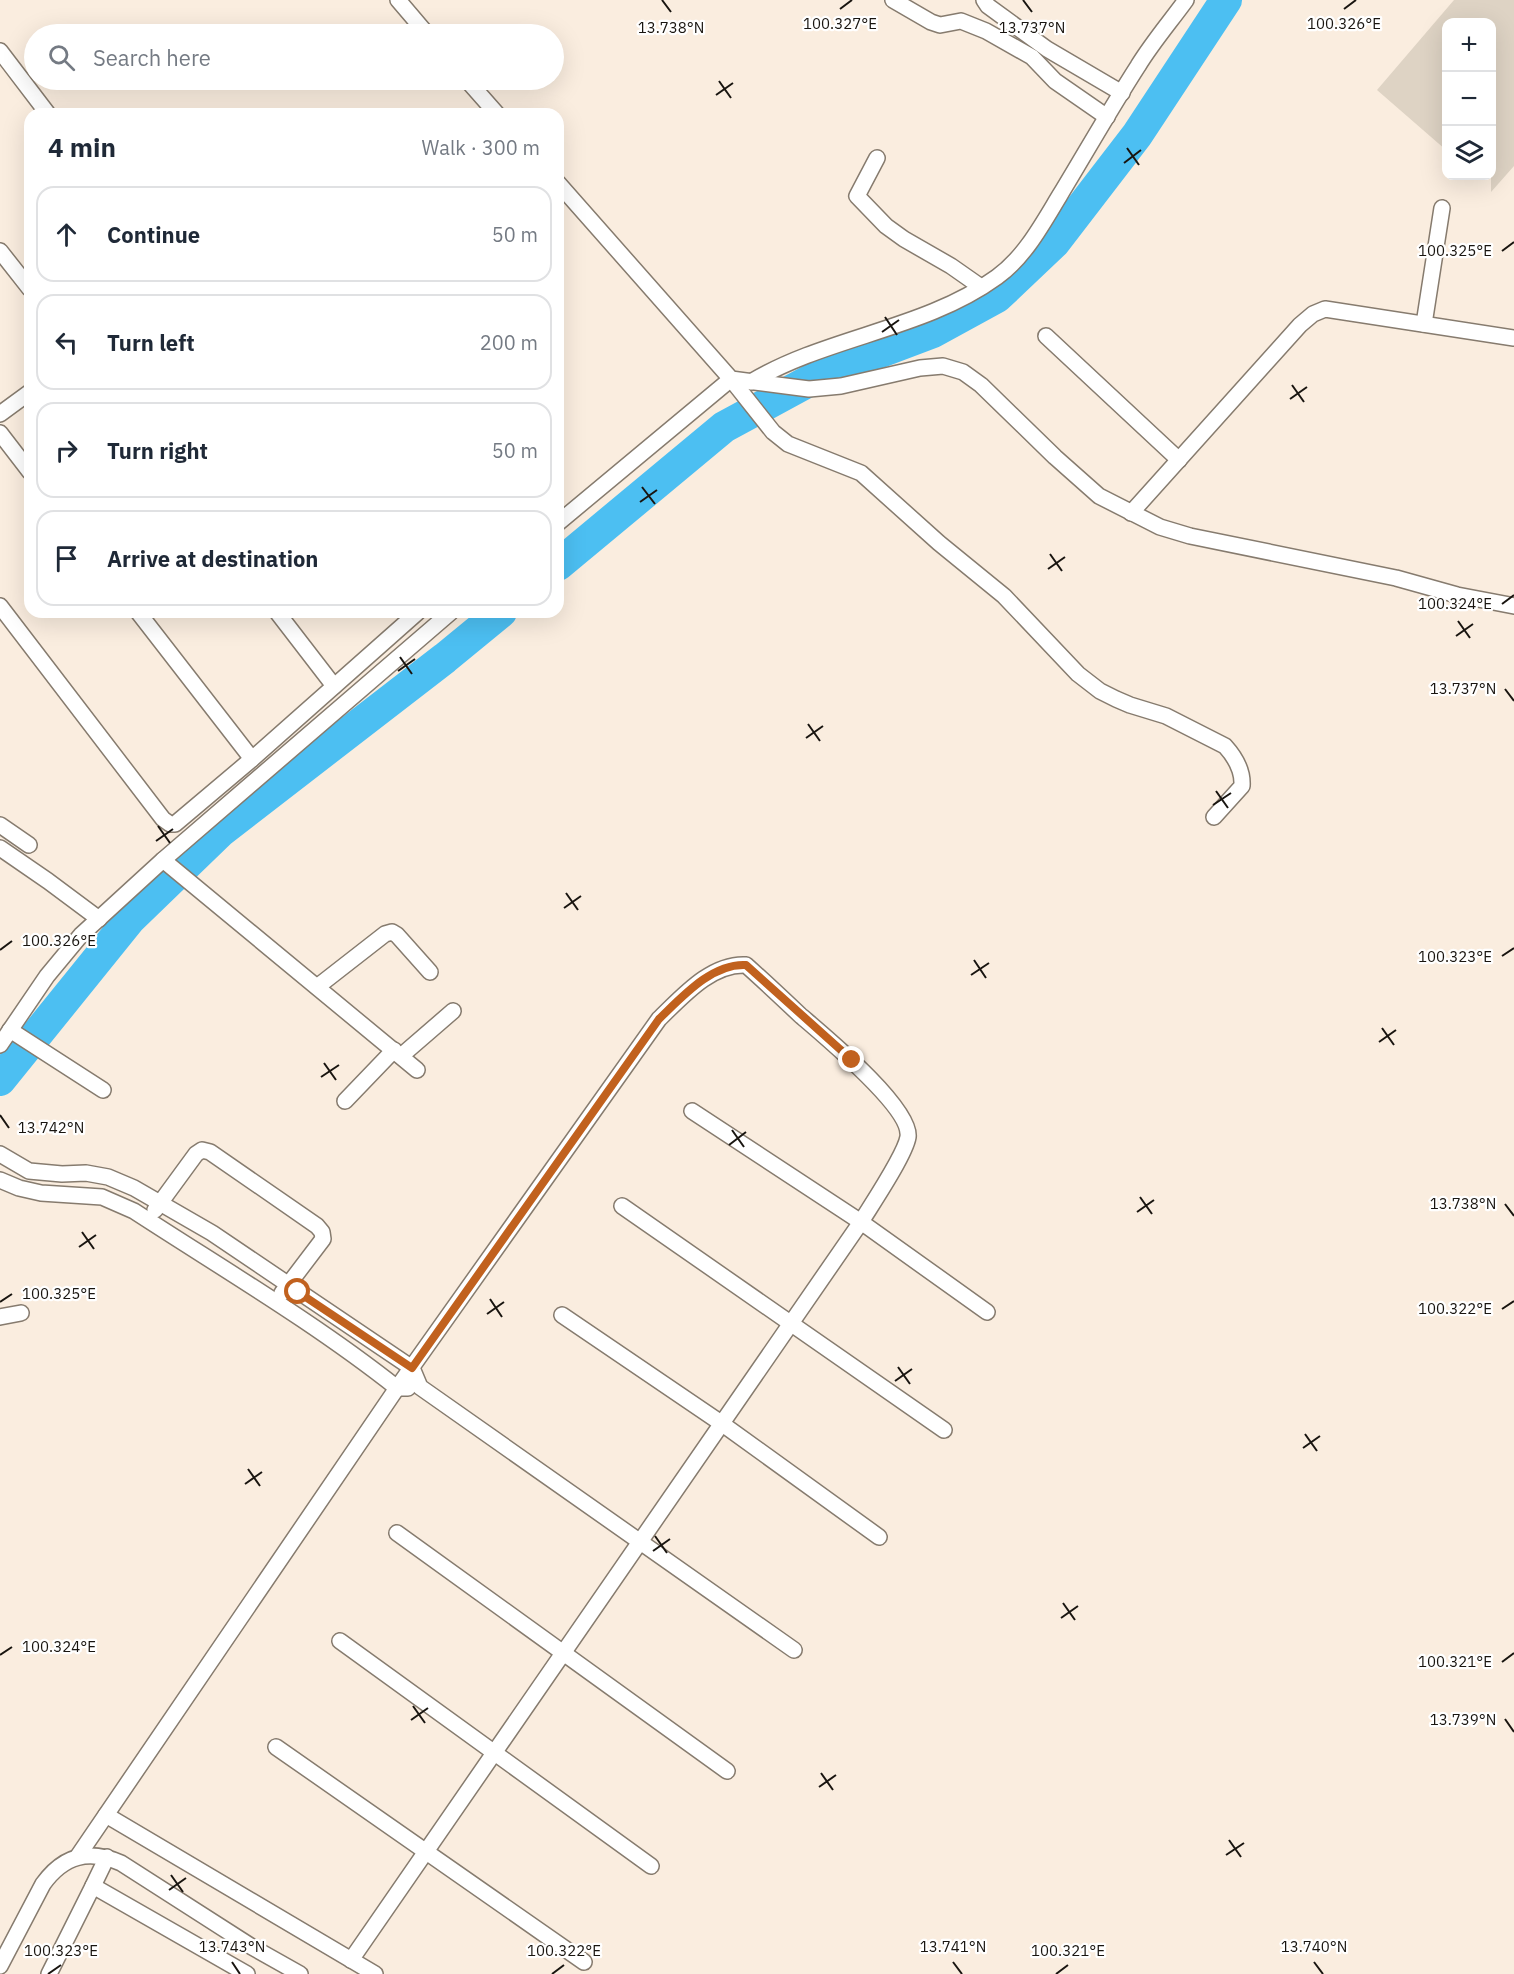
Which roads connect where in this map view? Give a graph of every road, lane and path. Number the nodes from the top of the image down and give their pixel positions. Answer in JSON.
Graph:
{"nodes":[{"id":1,"x":398,"y":0,"type":"edge"},
{"id":2,"x":893,"y":0,"type":"edge"},
{"id":3,"x":984,"y":0,"type":"edge"},
{"id":4,"x":1186,"y":0,"type":"edge"},
{"id":5,"x":418,"y":24,"type":"edge"},
{"id":6,"x":0,"y":51,"type":"edge"},
{"id":7,"x":24,"y":82,"type":"edge"},
{"id":8,"x":30,"y":90,"type":"edge"},
{"id":9,"x":476,"y":90,"type":"edge"},
{"id":10,"x":1122,"y":93,"type":"junction"},
{"id":11,"x":43,"y":108,"type":"edge"},
{"id":12,"x":492,"y":108,"type":"edge"},
{"id":13,"x":1107,"y":117,"type":"junction"},
{"id":14,"x":877,"y":158,"type":"dead end"},
{"id":15,"x":564,"y":193,"type":"edge"},
{"id":16,"x":1442,"y":208,"type":"dead end"},
{"id":17,"x":0,"y":251,"type":"edge"},
{"id":18,"x":24,"y":282,"type":"edge"},
{"id":19,"x":981,"y":287,"type":"junction"},
{"id":20,"x":1424,"y":324,"type":"junction"},
{"id":21,"x":1046,"y":336,"type":"dead end"},
{"id":22,"x":1514,"y":338,"type":"edge"},
{"id":23,"x":730,"y":379,"type":"junction"},
{"id":24,"x":759,"y":383,"type":"junction"},
{"id":25,"x":24,"y":396,"type":"edge"},
{"id":26,"x":0,"y":414,"type":"edge"},
{"id":27,"x":0,"y":434,"type":"edge"},
{"id":28,"x":1179,"y":460,"type":"junction"},
{"id":29,"x":24,"y":464,"type":"edge"},
{"id":30,"x":1131,"y":513,"type":"junction"},
{"id":31,"x":564,"y":517,"type":"edge"},
{"id":32,"x":0,"y":606,"type":"edge"},
{"id":33,"x":1514,"y":606,"type":"edge"},
{"id":34,"x":143,"y":618,"type":"edge"},
{"id":35,"x":282,"y":618,"type":"edge"},
{"id":36,"x":411,"y":618,"type":"edge"},
{"id":37,"x":443,"y":618,"type":"edge"},
{"id":38,"x":334,"y":686,"type":"junction"},
{"id":39,"x":252,"y":759,"type":"junction"},
{"id":40,"x":1214,"y":817,"type":"dead end"},
{"id":41,"x":0,"y":825,"type":"edge"},
{"id":42,"x":29,"y":845,"type":"dead end"},
{"id":43,"x":0,"y":848,"type":"edge"},
{"id":44,"x":167,"y":863,"type":"junction"},
{"id":45,"x":99,"y":919,"type":"junction"},
{"id":46,"x":430,"y":972,"type":"dead end"},
{"id":47,"x":317,"y":987,"type":"junction"},
{"id":48,"x":453,"y":1011,"type":"dead end"},
{"id":49,"x":10,"y":1030,"type":"junction"},
{"id":50,"x":0,"y":1045,"type":"edge"},
{"id":51,"x":397,"y":1053,"type":"junction"},
{"id":52,"x":417,"y":1070,"type":"dead end"},
{"id":53,"x":103,"y":1090,"type":"dead end"},
{"id":54,"x":345,"y":1101,"type":"dead end"},
{"id":55,"x":692,"y":1111,"type":"dead end"},
{"id":56,"x":0,"y":1154,"type":"edge"},
{"id":57,"x":0,"y":1180,"type":"edge"},
{"id":58,"x":160,"y":1202,"type":"junction"},
{"id":59,"x":622,"y":1206,"type":"dead end"},
{"id":60,"x":149,"y":1221,"type":"junction"},
{"id":61,"x":861,"y":1222,"type":"junction"},
{"id":62,"x":288,"y":1285,"type":"junction"},
{"id":63,"x":275,"y":1302,"type":"junction"},
{"id":64,"x":987,"y":1312,"type":"dead end"},
{"id":65,"x":21,"y":1313,"type":"dead end"},
{"id":66,"x":562,"y":1315,"type":"dead end"},
{"id":67,"x":0,"y":1317,"type":"edge"},
{"id":68,"x":791,"y":1323,"type":"junction"},
{"id":69,"x":412,"y":1368,"type":"junction"},
{"id":70,"x":420,"y":1387,"type":"junction"},
{"id":71,"x":397,"y":1388,"type":"junction"},
{"id":72,"x":721,"y":1423,"type":"junction"},
{"id":73,"x":944,"y":1430,"type":"dead end"},
{"id":74,"x":397,"y":1533,"type":"dead end"},
{"id":75,"x":879,"y":1537,"type":"dead end"},
{"id":76,"x":639,"y":1540,"type":"junction"},
{"id":77,"x":340,"y":1641,"type":"dead end"},
{"id":78,"x":794,"y":1650,"type":"dead end"},
{"id":79,"x":563,"y":1652,"type":"junction"},
{"id":80,"x":276,"y":1747,"type":"dead end"},
{"id":81,"x":493,"y":1753,"type":"junction"},
{"id":82,"x":727,"y":1771,"type":"dead end"},
{"id":83,"x":106,"y":1815,"type":"junction"},
{"id":84,"x":425,"y":1852,"type":"junction"},
{"id":85,"x":78,"y":1856,"type":"junction"},
{"id":86,"x":106,"y":1857,"type":"junction"},
{"id":87,"x":651,"y":1866,"type":"dead end"},
{"id":88,"x":93,"y":1886,"type":"junction"},
{"id":89,"x":351,"y":1960,"type":"junction"},
{"id":90,"x":584,"y":1962,"type":"dead end"},
{"id":91,"x":0,"y":1966,"type":"edge"},
{"id":92,"x":49,"y":1974,"type":"edge"},
{"id":93,"x":247,"y":1974,"type":"edge"},
{"id":94,"x":300,"y":1974,"type":"edge"},
{"id":95,"x":375,"y":1974,"type":"edge"}],
"edges":[{"from":1,"to":5,"type":"street"},
{"from":2,"to":13,"type":"street"},
{"from":3,"to":10,"type":"street"},
{"from":4,"to":10,"type":"street"},
{"from":6,"to":7,"type":"street"},
{"from":8,"to":11,"type":"street"},
{"from":9,"to":12,"type":"street"},
{"from":10,"to":13,"type":"street"},
{"from":13,"to":19,"type":"street"},
{"from":14,"to":19,"type":"street"},
{"from":15,"to":23,"type":"street"},
{"from":16,"to":20,"type":"street"},
{"from":17,"to":18,"type":"street"},
{"from":19,"to":24,"type":"street"},
{"from":20,"to":22,"type":"street"},
{"from":20,"to":28,"type":"street"},
{"from":21,"to":28,"type":"street"},
{"from":23,"to":24,"type":"street"},
{"from":23,"to":31,"type":"street"},
{"from":23,"to":40,"type":"street"},
{"from":24,"to":30,"type":"street"},
{"from":25,"to":26,"type":"street"},
{"from":27,"to":29,"type":"street"},
{"from":28,"to":30,"type":"street"},
{"from":30,"to":33,"type":"street"},
{"from":32,"to":39,"type":"street"},
{"from":34,"to":39,"type":"street"},
{"from":35,"to":38,"type":"street"},
{"from":36,"to":38,"type":"street"},
{"from":37,"to":44,"type":"street"},
{"from":38,"to":39,"type":"street"},
{"from":41,"to":42,"type":"street"},
{"from":43,"to":45,"type":"street"},
{"from":44,"to":45,"type":"street"},
{"from":44,"to":47,"type":"street"},
{"from":45,"to":49,"type":"street"},
{"from":46,"to":47,"type":"street"},
{"from":47,"to":51,"type":"street"},
{"from":48,"to":51,"type":"street"},
{"from":49,"to":50,"type":"street"},
{"from":49,"to":53,"type":"street"},
{"from":51,"to":52,"type":"street"},
{"from":51,"to":54,"type":"street"},
{"from":55,"to":61,"type":"street"},
{"from":56,"to":58,"type":"street"},
{"from":57,"to":60,"type":"street"},
{"from":58,"to":60,"type":"street"},
{"from":58,"to":62,"type":"street"},
{"from":58,"to":62,"type":"street"},
{"from":59,"to":68,"type":"street"},
{"from":60,"to":63,"type":"street"},
{"from":61,"to":64,"type":"street"},
{"from":61,"to":68,"type":"street"},
{"from":61,"to":69,"type":"street"},
{"from":62,"to":63,"type":"street"},
{"from":62,"to":69,"type":"street"},
{"from":63,"to":71,"type":"street"},
{"from":65,"to":67,"type":"street"},
{"from":66,"to":72,"type":"street"},
{"from":68,"to":72,"type":"street"},
{"from":68,"to":73,"type":"street"},
{"from":69,"to":70,"type":"street"},
{"from":69,"to":71,"type":"street"},
{"from":70,"to":71,"type":"street"},
{"from":70,"to":76,"type":"street"},
{"from":71,"to":83,"type":"street"},
{"from":72,"to":75,"type":"street"},
{"from":72,"to":76,"type":"street"},
{"from":74,"to":79,"type":"street"},
{"from":76,"to":78,"type":"street"},
{"from":76,"to":79,"type":"street"},
{"from":77,"to":81,"type":"street"},
{"from":79,"to":81,"type":"street"},
{"from":79,"to":82,"type":"street"},
{"from":80,"to":84,"type":"street"},
{"from":81,"to":84,"type":"street"},
{"from":81,"to":87,"type":"street"},
{"from":83,"to":85,"type":"street"},
{"from":83,"to":89,"type":"street"},
{"from":84,"to":89,"type":"street"},
{"from":84,"to":90,"type":"street"},
{"from":85,"to":86,"type":"street"},
{"from":85,"to":91,"type":"street"},
{"from":86,"to":88,"type":"street"},
{"from":86,"to":94,"type":"street"},
{"from":88,"to":92,"type":"street"},
{"from":88,"to":93,"type":"street"},
{"from":89,"to":95,"type":"street"}]}
